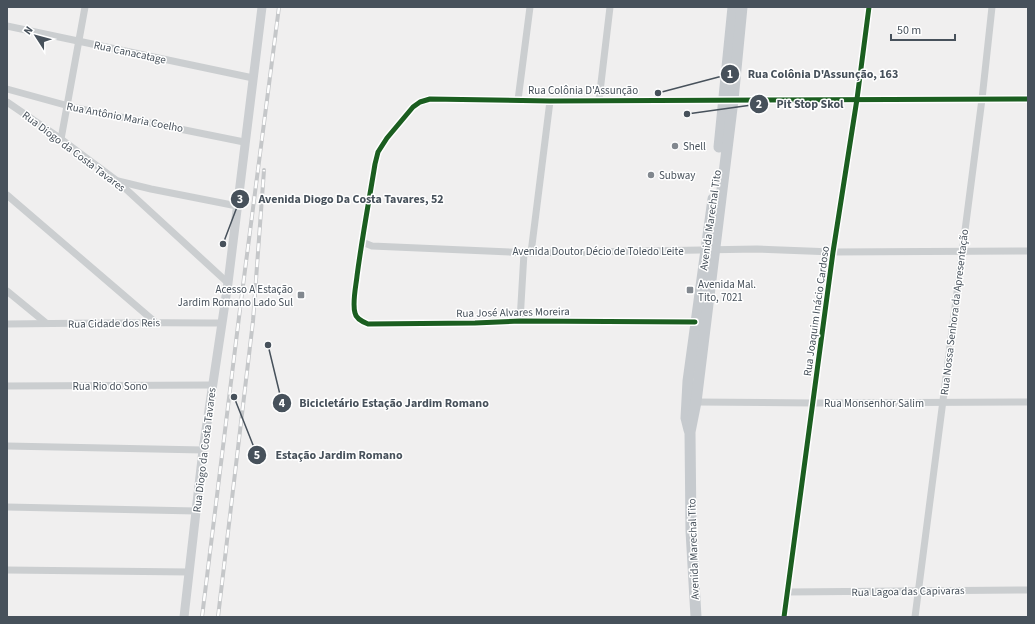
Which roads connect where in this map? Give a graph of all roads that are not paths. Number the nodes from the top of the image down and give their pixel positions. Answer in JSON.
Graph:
{"nodes":[{"id":1,"x":85,"y":7,"type":"edge"},
{"id":2,"x":260,"y":7,"type":"edge"},
{"id":3,"x":530,"y":7,"type":"edge"},
{"id":4,"x":610,"y":7,"type":"edge"},
{"id":5,"x":733,"y":7,"type":"edge"},
{"id":6,"x":742,"y":7,"type":"edge"},
{"id":7,"x":869,"y":7,"type":"edge"},
{"id":8,"x":992,"y":7,"type":"edge"},
{"id":9,"x":7,"y":26,"type":"edge"},
{"id":10,"x":78,"y":42,"type":"junction"},
{"id":11,"x":252,"y":78,"type":"junction"},
{"id":12,"x":7,"y":90,"type":"edge"},
{"id":13,"x":857,"y":99,"type":"junction"},
{"id":14,"x":982,"y":99,"type":"junction"},
{"id":15,"x":1028,"y":99,"type":"edge"},
{"id":16,"x":518,"y":100,"type":"junction"},
{"id":17,"x":599,"y":100,"type":"junction"},
{"id":18,"x":728,"y":100,"type":"junction"},
{"id":19,"x":550,"y":101,"type":"junction"},
{"id":20,"x":7,"y":102,"type":"edge"},
{"id":21,"x":68,"y":106,"type":"junction"},
{"id":22,"x":62,"y":139,"type":"junction"},
{"id":23,"x":244,"y":142,"type":"junction"},
{"id":24,"x":116,"y":180,"type":"junction"},
{"id":25,"x":7,"y":195,"type":"edge"},
{"id":26,"x":237,"y":206,"type":"junction"},
{"id":27,"x":362,"y":242,"type":"junction"},
{"id":28,"x":710,"y":250,"type":"junction"},
{"id":29,"x":962,"y":250,"type":"junction"},
{"id":30,"x":1028,"y":251,"type":"edge"},
{"id":31,"x":833,"y":252,"type":"junction"},
{"id":32,"x":528,"y":253,"type":"junction"},
{"id":33,"x":228,"y":283,"type":"junction"},
{"id":34,"x":7,"y":291,"type":"edge"},
{"id":35,"x":355,"y":294,"type":"joint"},
{"id":36,"x":520,"y":321,"type":"junction"},
{"id":37,"x":155,"y":322,"type":"junction"},
{"id":38,"x":222,"y":322,"type":"junction"},
{"id":39,"x":696,"y":322,"type":"junction"},
{"id":40,"x":46,"y":323,"type":"junction"},
{"id":41,"x":7,"y":324,"type":"edge"},
{"id":42,"x":697,"y":351,"type":"junction"},
{"id":43,"x":212,"y":385,"type":"junction"},
{"id":44,"x":7,"y":386,"type":"edge"},
{"id":45,"x":696,"y":402,"type":"junction"},
{"id":46,"x":942,"y":402,"type":"junction"},
{"id":47,"x":1028,"y":402,"type":"edge"},
{"id":48,"x":814,"y":403,"type":"junction"},
{"id":49,"x":690,"y":432,"type":"junction"},
{"id":50,"x":7,"y":446,"type":"edge"},
{"id":51,"x":204,"y":450,"type":"junction"},
{"id":52,"x":7,"y":507,"type":"edge"},
{"id":53,"x":196,"y":511,"type":"junction"},
{"id":54,"x":7,"y":570,"type":"edge"},
{"id":55,"x":189,"y":572,"type":"junction"},
{"id":56,"x":1028,"y":590,"type":"edge"},
{"id":57,"x":918,"y":591,"type":"junction"},
{"id":58,"x":788,"y":592,"type":"junction"},
{"id":59,"x":184,"y":617,"type":"edge"},
{"id":60,"x":696,"y":617,"type":"edge"},
{"id":61,"x":784,"y":617,"type":"edge"},
{"id":62,"x":915,"y":617,"type":"edge"}],
"edges":[{"from":1,"to":10,"type":"street"},
{"from":2,"to":11,"type":"street","name":"Rua Diogo da Costa Tavares"},
{"from":3,"to":16,"type":"street"},
{"from":4,"to":17,"type":"street"},
{"from":5,"to":18,"type":"main road","name":"Avenida Marechal Tito"},
{"from":6,"to":18,"type":"main road","name":"Avenida Marechal Tito"},
{"from":7,"to":13,"type":"street","name":"Rua Joaquim Inácio Cardoso"},
{"from":8,"to":14,"type":"street","name":"Rua Nossa Senhora da Apresentação"},
{"from":9,"to":10,"type":"street","name":"Rua Canacatage"},
{"from":10,"to":11,"type":"street","name":"Rua Canacatage"},
{"from":10,"to":21,"type":"street"},
{"from":11,"to":23,"type":"street","name":"Rua Diogo da Costa Tavares"},
{"from":12,"to":21,"type":"street","name":"Rua Antônio Maria Coelho"},
{"from":13,"to":14,"type":"street","name":"Rua Colônia D'Assunção"},
{"from":13,"to":18,"type":"street","name":"Rua Colônia D'Assunção"},
{"from":13,"to":31,"type":"street","name":"Rua Joaquim Inácio Cardoso"},
{"from":14,"to":15,"type":"street","name":"Rua Colônia D'Assunção"},
{"from":14,"to":29,"type":"street","name":"Rua Nossa Senhora da Apresentação"},
{"from":16,"to":19,"type":"street","name":"Rua Colônia D'Assunção"},
{"from":16,"to":27,"type":"street","name":"Rua Colônia D'Assunção"},
{"from":17,"to":18,"type":"street","name":"Rua Colônia D'Assunção"},
{"from":17,"to":19,"type":"street","name":"Rua Colônia D'Assunção"},
{"from":18,"to":28,"type":"main road","name":"Avenida Marechal Tito"},
{"from":19,"to":32,"type":"street"},
{"from":20,"to":22,"type":"street","name":"Rua Diogo da Costa Tavares"},
{"from":21,"to":22,"type":"street"},
{"from":21,"to":23,"type":"street","name":"Rua Antônio Maria Coelho"},
{"from":22,"to":24,"type":"street","name":"Rua Diogo da Costa Tavares"},
{"from":23,"to":26,"type":"street","name":"Rua Diogo da Costa Tavares"},
{"from":24,"to":26,"type":"street"},
{"from":24,"to":33,"type":"street","name":"Rua Diogo da Costa Tavares"},
{"from":25,"to":37,"type":"street"},
{"from":26,"to":33,"type":"street","name":"Rua Diogo da Costa Tavares"},
{"from":27,"to":32,"type":"street","name":"Avenida Doutor Décio de Toledo Leite"},
{"from":27,"to":35,"type":"street","name":"Rua Colônia D'Assunção"},
{"from":28,"to":31,"type":"street","name":"Avenida Doutor Décio de Toledo Leite"},
{"from":28,"to":32,"type":"street","name":"Avenida Doutor Décio de Toledo Leite"},
{"from":28,"to":39,"type":"main road","name":"Avenida Marechal Tito"},
{"from":28,"to":42,"type":"main road","name":"Avenida Marechal Tito"},
{"from":29,"to":30,"type":"street","name":"Avenida Doutor Décio de Toledo Leite"},
{"from":29,"to":31,"type":"street","name":"Avenida Doutor Décio de Toledo Leite"},
{"from":29,"to":46,"type":"street","name":"Rua Nossa Senhora da Apresentação"},
{"from":31,"to":48,"type":"street","name":"Rua Joaquim Inácio Cardoso"},
{"from":32,"to":36,"type":"street"},
{"from":33,"to":38,"type":"street","name":"Rua Diogo da Costa Tavares"},
{"from":34,"to":40,"type":"street"},
{"from":35,"to":36,"type":"street","name":"Rua José Alvares Moreira"},
{"from":36,"to":39,"type":"street","name":"Rua José Alvares Moreira"},
{"from":37,"to":38,"type":"street","name":"Rua Cidade dos Reis"},
{"from":37,"to":40,"type":"street","name":"Rua Cidade dos Reis"},
{"from":38,"to":43,"type":"street","name":"Rua Diogo da Costa Tavares"},
{"from":39,"to":42,"type":"main road","name":"Avenida Marechal Tito"},
{"from":40,"to":41,"type":"street","name":"Rua Cidade dos Reis"},
{"from":42,"to":45,"type":"main road","name":"Avenida Marechal Tito"},
{"from":42,"to":49,"type":"main road","name":"Avenida Marechal Tito"},
{"from":43,"to":44,"type":"street","name":"Rua Rio do Sono"},
{"from":43,"to":51,"type":"street","name":"Rua Diogo da Costa Tavares"},
{"from":45,"to":48,"type":"street","name":"Rua Monsenhor Salim"},
{"from":45,"to":49,"type":"main road","name":"Avenida Marechal Tito"},
{"from":46,"to":47,"type":"street","name":"Rua Monsenhor Salim"},
{"from":46,"to":48,"type":"street","name":"Rua Monsenhor Salim"},
{"from":46,"to":57,"type":"street","name":"Rua Nossa Senhora da Apresentação"},
{"from":48,"to":58,"type":"street","name":"Rua Joaquim Inácio Cardoso"},
{"from":49,"to":60,"type":"main road","name":"Avenida Marechal Tito"},
{"from":50,"to":51,"type":"street"},
{"from":51,"to":53,"type":"street","name":"Rua Diogo da Costa Tavares"},
{"from":52,"to":53,"type":"street"},
{"from":53,"to":55,"type":"street","name":"Rua Diogo da Costa Tavares"},
{"from":54,"to":55,"type":"street"},
{"from":55,"to":59,"type":"street","name":"Rua Diogo da Costa Tavares"},
{"from":56,"to":57,"type":"street","name":"Rua Lagoa das Capivaras"},
{"from":57,"to":58,"type":"street","name":"Rua Lagoa das Capivaras"},
{"from":57,"to":62,"type":"street","name":"Rua Nossa Senhora da Apresentação"},
{"from":58,"to":61,"type":"street","name":"Rua Joaquim Inácio Cardoso"}]}
